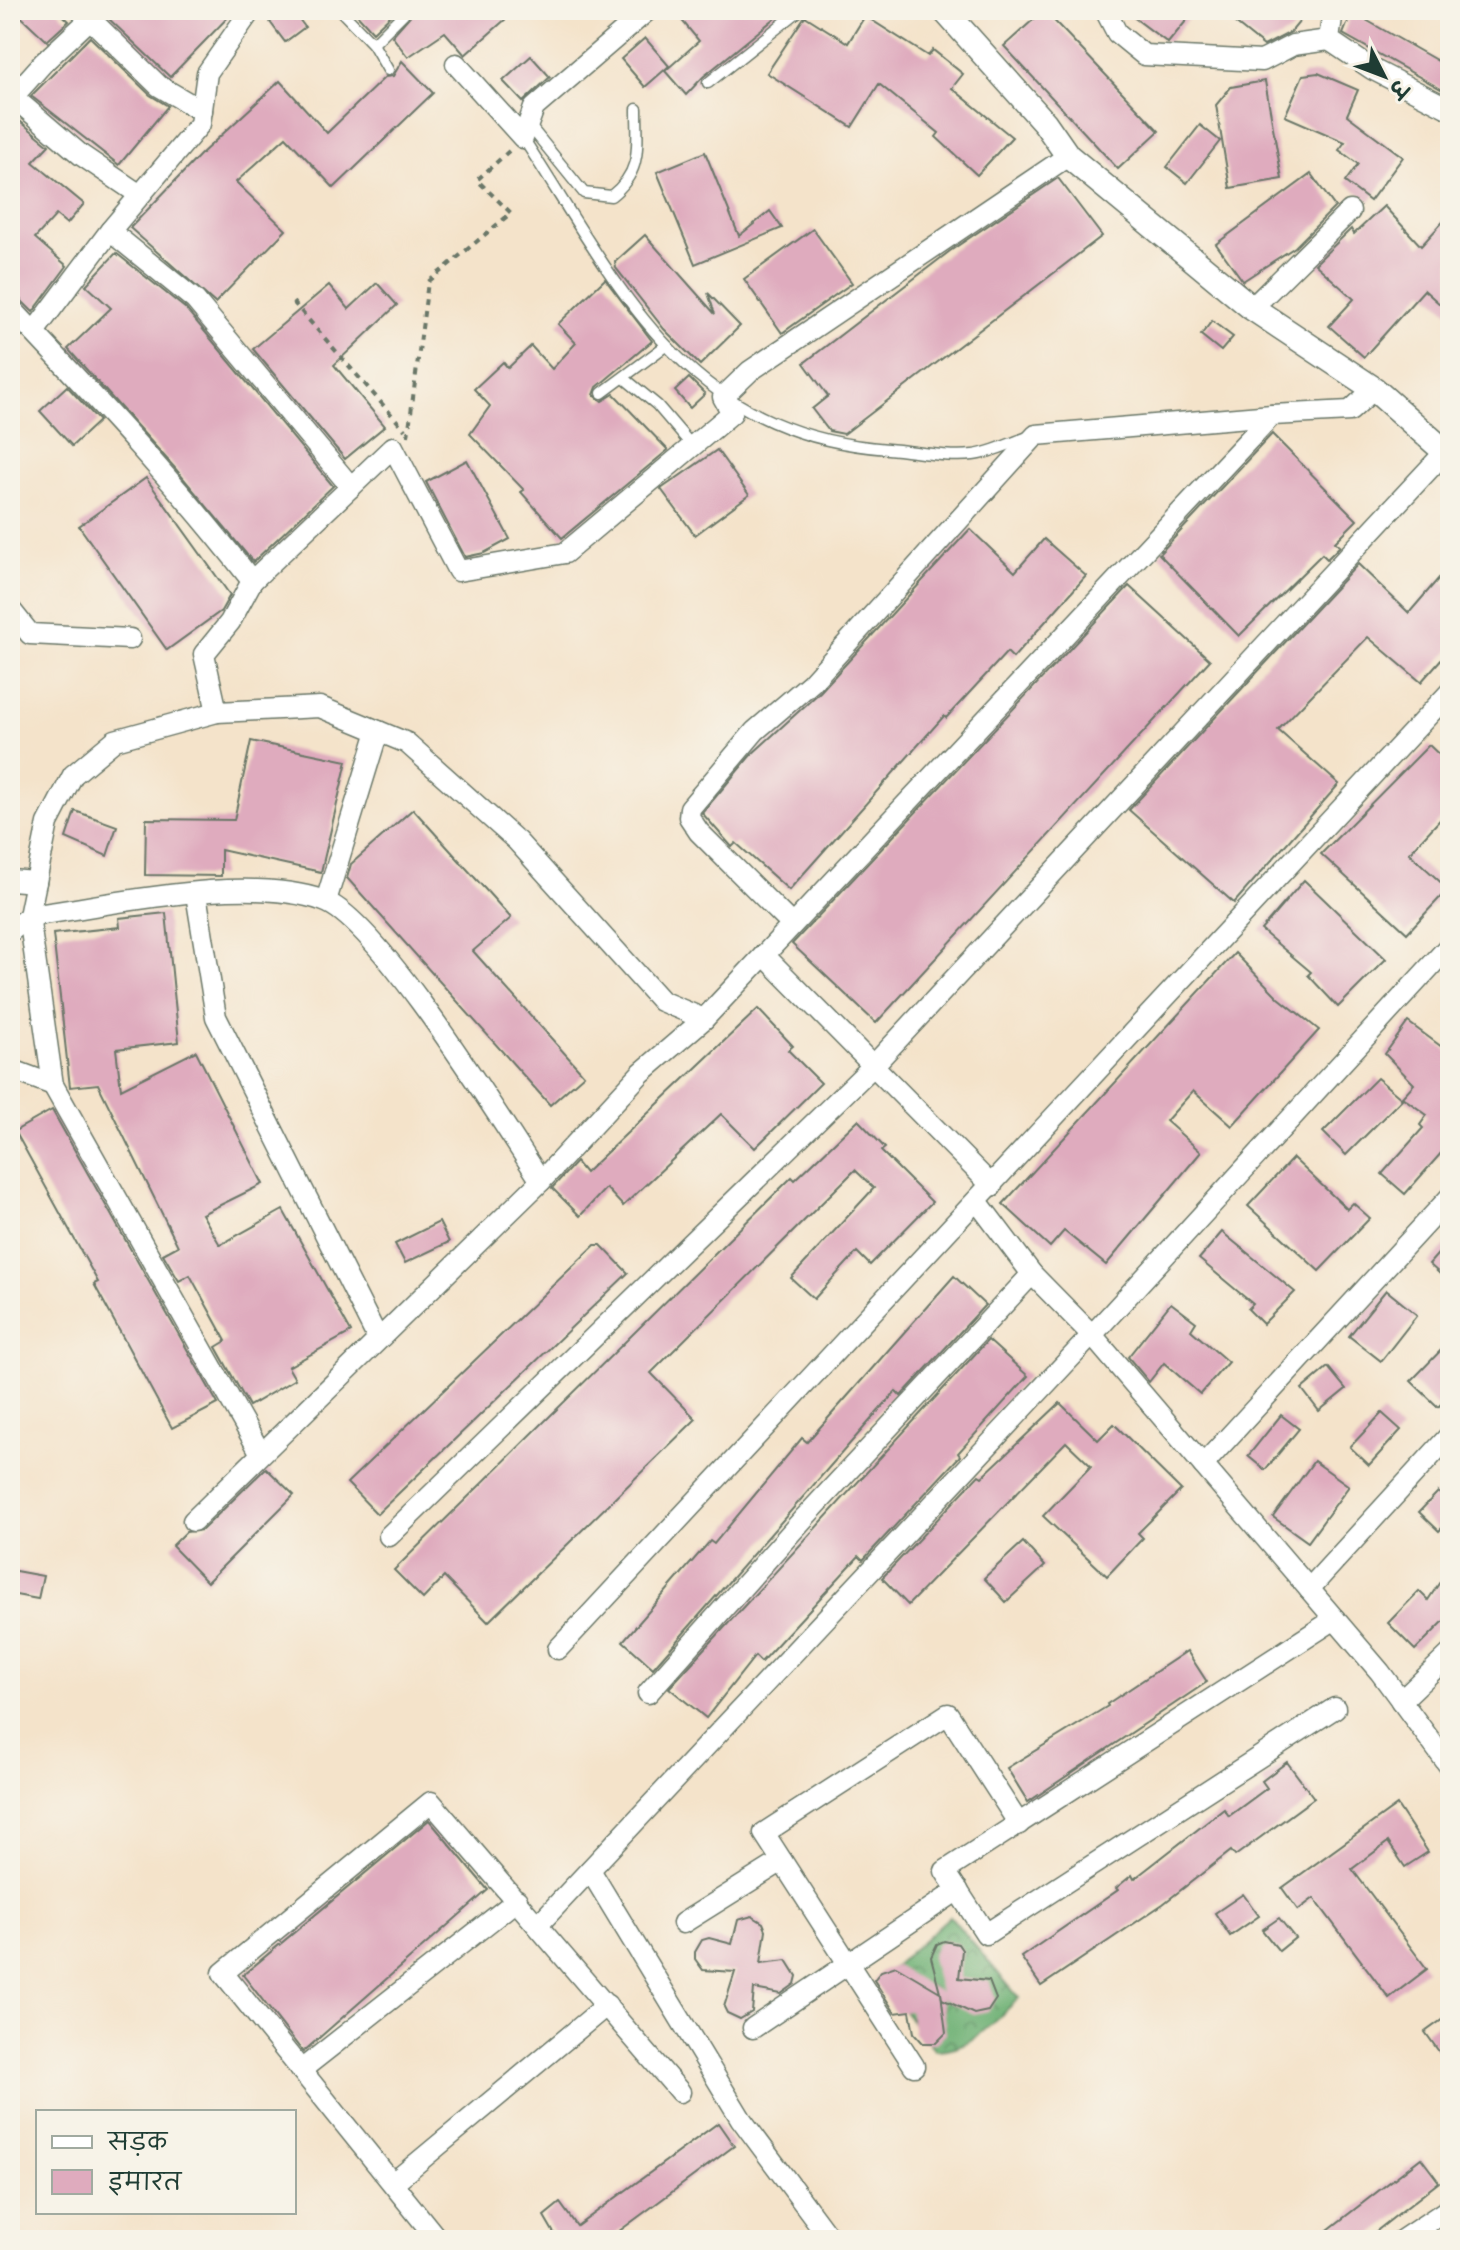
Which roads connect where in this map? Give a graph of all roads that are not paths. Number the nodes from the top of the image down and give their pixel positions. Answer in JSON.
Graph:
{"nodes":[{"id":1,"x":251,"y":10,"type":"edge"},
{"id":2,"x":340,"y":10,"type":"edge"},
{"id":3,"x":407,"y":10,"type":"edge"},
{"id":4,"x":648,"y":10,"type":"edge"},
{"id":5,"x":800,"y":10,"type":"edge"},
{"id":6,"x":944,"y":10,"type":"edge"},
{"id":7,"x":1105,"y":10,"type":"edge"},
{"id":8,"x":1333,"y":10,"type":"edge"},
{"id":9,"x":85,"y":15,"type":"edge"},
{"id":10,"x":1329,"y":40,"type":"junction"},
{"id":11,"x":373,"y":44,"type":"junction"},
{"id":12,"x":456,"y":64,"type":"dead end"},
{"id":13,"x":388,"y":70,"type":"dead end"},
{"id":14,"x":708,"y":83,"type":"dead end"},
{"id":15,"x":12,"y":98,"type":"edge"},
{"id":16,"x":637,"y":109,"type":"dead end"},
{"id":17,"x":1450,"y":109,"type":"edge"},
{"id":18,"x":202,"y":111,"type":"junction"},
{"id":19,"x":526,"y":132,"type":"junction"},
{"id":20,"x":1068,"y":156,"type":"junction"},
{"id":21,"x":140,"y":195,"type":"junction"},
{"id":22,"x":1350,"y":211,"type":"dead end"},
{"id":23,"x":110,"y":231,"type":"junction"},
{"id":24,"x":10,"y":307,"type":"edge"},
{"id":25,"x":1252,"y":308,"type":"junction"},
{"id":26,"x":34,"y":332,"type":"junction"},
{"id":27,"x":664,"y":347,"type":"junction"},
{"id":28,"x":624,"y":378,"type":"junction"},
{"id":29,"x":1374,"y":389,"type":"junction"},
{"id":30,"x":602,"y":393,"type":"dead end"},
{"id":31,"x":723,"y":397,"type":"junction"},
{"id":32,"x":1272,"y":415,"type":"junction"},
{"id":33,"x":1036,"y":435,"type":"junction"},
{"id":34,"x":693,"y":447,"type":"junction"},
{"id":35,"x":1448,"y":454,"type":"edge"},
{"id":36,"x":351,"y":487,"type":"junction"},
{"id":37,"x":252,"y":581,"type":"junction"},
{"id":38,"x":10,"y":609,"type":"edge"},
{"id":39,"x":130,"y":639,"type":"dead end"},
{"id":40,"x":1450,"y":692,"type":"edge"},
{"id":41,"x":217,"y":712,"type":"junction"},
{"id":42,"x":378,"y":731,"type":"junction"},
{"id":43,"x":10,"y":880,"type":"edge"},
{"id":44,"x":36,"y":882,"type":"junction"},
{"id":45,"x":196,"y":894,"type":"junction"},
{"id":46,"x":326,"y":901,"type":"junction"},
{"id":47,"x":29,"y":916,"type":"junction"},
{"id":48,"x":792,"y":925,"type":"junction"},
{"id":49,"x":10,"y":932,"type":"edge"},
{"id":50,"x":1450,"y":945,"type":"edge"},
{"id":51,"x":764,"y":955,"type":"junction"},
{"id":52,"x":704,"y":1019,"type":"junction"},
{"id":53,"x":873,"y":1066,"type":"junction"},
{"id":54,"x":10,"y":1069,"type":"edge"},
{"id":55,"x":53,"y":1085,"type":"junction"},
{"id":56,"x":541,"y":1181,"type":"junction"},
{"id":57,"x":992,"y":1186,"type":"junction"},
{"id":58,"x":1450,"y":1197,"type":"edge"},
{"id":59,"x":977,"y":1201,"type":"junction"},
{"id":60,"x":1032,"y":1274,"type":"junction"},
{"id":61,"x":1092,"y":1335,"type":"junction"},
{"id":62,"x":378,"y":1339,"type":"junction"},
{"id":63,"x":1450,"y":1435,"type":"edge"},
{"id":64,"x":260,"y":1452,"type":"junction"},
{"id":65,"x":1203,"y":1465,"type":"junction"},
{"id":66,"x":193,"y":1521,"type":"dead end"},
{"id":67,"x":389,"y":1536,"type":"dead end"},
{"id":68,"x":1309,"y":1589,"type":"junction"},
{"id":69,"x":1335,"y":1619,"type":"junction"},
{"id":70,"x":558,"y":1649,"type":"dead end"},
{"id":71,"x":1450,"y":1654,"type":"edge"},
{"id":72,"x":648,"y":1693,"type":"dead end"},
{"id":73,"x":1401,"y":1701,"type":"junction"},
{"id":74,"x":1335,"y":1708,"type":"dead end"},
{"id":75,"x":1450,"y":1767,"type":"edge"},
{"id":76,"x":1019,"y":1824,"type":"junction"},
{"id":77,"x":782,"y":1861,"type":"junction"},
{"id":78,"x":590,"y":1870,"type":"junction"},
{"id":79,"x":958,"y":1890,"type":"junction"},
{"id":80,"x":517,"y":1900,"type":"junction"},
{"id":81,"x":683,"y":1923,"type":"dead end"},
{"id":82,"x":539,"y":1924,"type":"junction"},
{"id":83,"x":848,"y":1963,"type":"junction"},
{"id":84,"x":607,"y":2005,"type":"junction"},
{"id":85,"x":753,"y":2028,"type":"dead end"},
{"id":86,"x":914,"y":2066,"type":"dead end"},
{"id":87,"x":301,"y":2070,"type":"junction"},
{"id":88,"x":680,"y":2092,"type":"dead end"},
{"id":89,"x":393,"y":2183,"type":"junction"},
{"id":90,"x":1450,"y":2208,"type":"edge"},
{"id":91,"x":438,"y":2240,"type":"edge"},
{"id":92,"x":831,"y":2240,"type":"edge"},
{"id":93,"x":1402,"y":2240,"type":"edge"}],
"edges":[{"from":1,"to":18,"type":"street"},
{"from":2,"to":11,"type":"lane"},
{"from":3,"to":11,"type":"lane"},
{"from":4,"to":19,"type":"street"},
{"from":5,"to":14,"type":"lane"},
{"from":6,"to":20,"type":"street"},
{"from":7,"to":10,"type":"street"},
{"from":8,"to":10,"type":"street"},
{"from":9,"to":15,"type":"street"},
{"from":9,"to":18,"type":"street"},
{"from":10,"to":17,"type":"street"},
{"from":11,"to":13,"type":"lane"},
{"from":12,"to":19,"type":"street"},
{"from":15,"to":21,"type":"street"},
{"from":16,"to":19,"type":"lane"},
{"from":18,"to":21,"type":"street"},
{"from":19,"to":27,"type":"lane"},
{"from":20,"to":25,"type":"street"},
{"from":20,"to":31,"type":"street"},
{"from":21,"to":23,"type":"street"},
{"from":22,"to":25,"type":"street"},
{"from":23,"to":26,"type":"street"},
{"from":23,"to":36,"type":"street"},
{"from":24,"to":26,"type":"street"},
{"from":25,"to":29,"type":"street"},
{"from":26,"to":37,"type":"street"},
{"from":27,"to":28,"type":"lane"},
{"from":27,"to":31,"type":"lane"},
{"from":28,"to":30,"type":"lane"},
{"from":28,"to":34,"type":"lane"},
{"from":29,"to":32,"type":"street"},
{"from":29,"to":35,"type":"street"},
{"from":31,"to":33,"type":"lane"},
{"from":31,"to":34,"type":"street"},
{"from":32,"to":33,"type":"street"},
{"from":32,"to":48,"type":"street"},
{"from":33,"to":48,"type":"street"},
{"from":34,"to":36,"type":"street"},
{"from":35,"to":53,"type":"street"},
{"from":36,"to":37,"type":"street"},
{"from":37,"to":41,"type":"street"},
{"from":38,"to":39,"type":"street"},
{"from":40,"to":57,"type":"street"},
{"from":41,"to":42,"type":"street"},
{"from":41,"to":44,"type":"street"},
{"from":42,"to":46,"type":"street"},
{"from":42,"to":52,"type":"street"},
{"from":43,"to":44,"type":"street"},
{"from":44,"to":47,"type":"street"},
{"from":45,"to":46,"type":"street"},
{"from":45,"to":47,"type":"street"},
{"from":45,"to":62,"type":"street"},
{"from":46,"to":56,"type":"street"},
{"from":47,"to":49,"type":"street"},
{"from":47,"to":55,"type":"street"},
{"from":48,"to":51,"type":"street"},
{"from":50,"to":61,"type":"street"},
{"from":51,"to":52,"type":"street"},
{"from":51,"to":53,"type":"street"},
{"from":52,"to":56,"type":"street"},
{"from":53,"to":57,"type":"street"},
{"from":53,"to":67,"type":"street"},
{"from":54,"to":55,"type":"street"},
{"from":55,"to":64,"type":"street"},
{"from":56,"to":62,"type":"street"},
{"from":57,"to":59,"type":"street"},
{"from":58,"to":65,"type":"street"},
{"from":59,"to":60,"type":"street"},
{"from":59,"to":70,"type":"street"},
{"from":60,"to":61,"type":"street"},
{"from":60,"to":72,"type":"street"},
{"from":61,"to":65,"type":"street"},
{"from":61,"to":78,"type":"street"},
{"from":62,"to":64,"type":"street"},
{"from":63,"to":68,"type":"street"},
{"from":64,"to":66,"type":"street"},
{"from":65,"to":68,"type":"street"},
{"from":68,"to":69,"type":"street"},
{"from":69,"to":73,"type":"street"},
{"from":69,"to":76,"type":"street"},
{"from":71,"to":73,"type":"street"},
{"from":73,"to":75,"type":"street"},
{"from":74,"to":79,"type":"street"},
{"from":76,"to":77,"type":"street"},
{"from":76,"to":79,"type":"street"},
{"from":77,"to":81,"type":"street"},
{"from":77,"to":83,"type":"street"},
{"from":78,"to":82,"type":"street"},
{"from":78,"to":92,"type":"street"},
{"from":79,"to":83,"type":"street"},
{"from":80,"to":82,"type":"street"},
{"from":80,"to":87,"type":"street"},
{"from":80,"to":87,"type":"street"},
{"from":82,"to":84,"type":"street"},
{"from":83,"to":85,"type":"street"},
{"from":83,"to":86,"type":"street"},
{"from":84,"to":88,"type":"street"},
{"from":84,"to":89,"type":"street"},
{"from":87,"to":89,"type":"street"},
{"from":89,"to":91,"type":"street"},
{"from":90,"to":93,"type":"street"}]}
